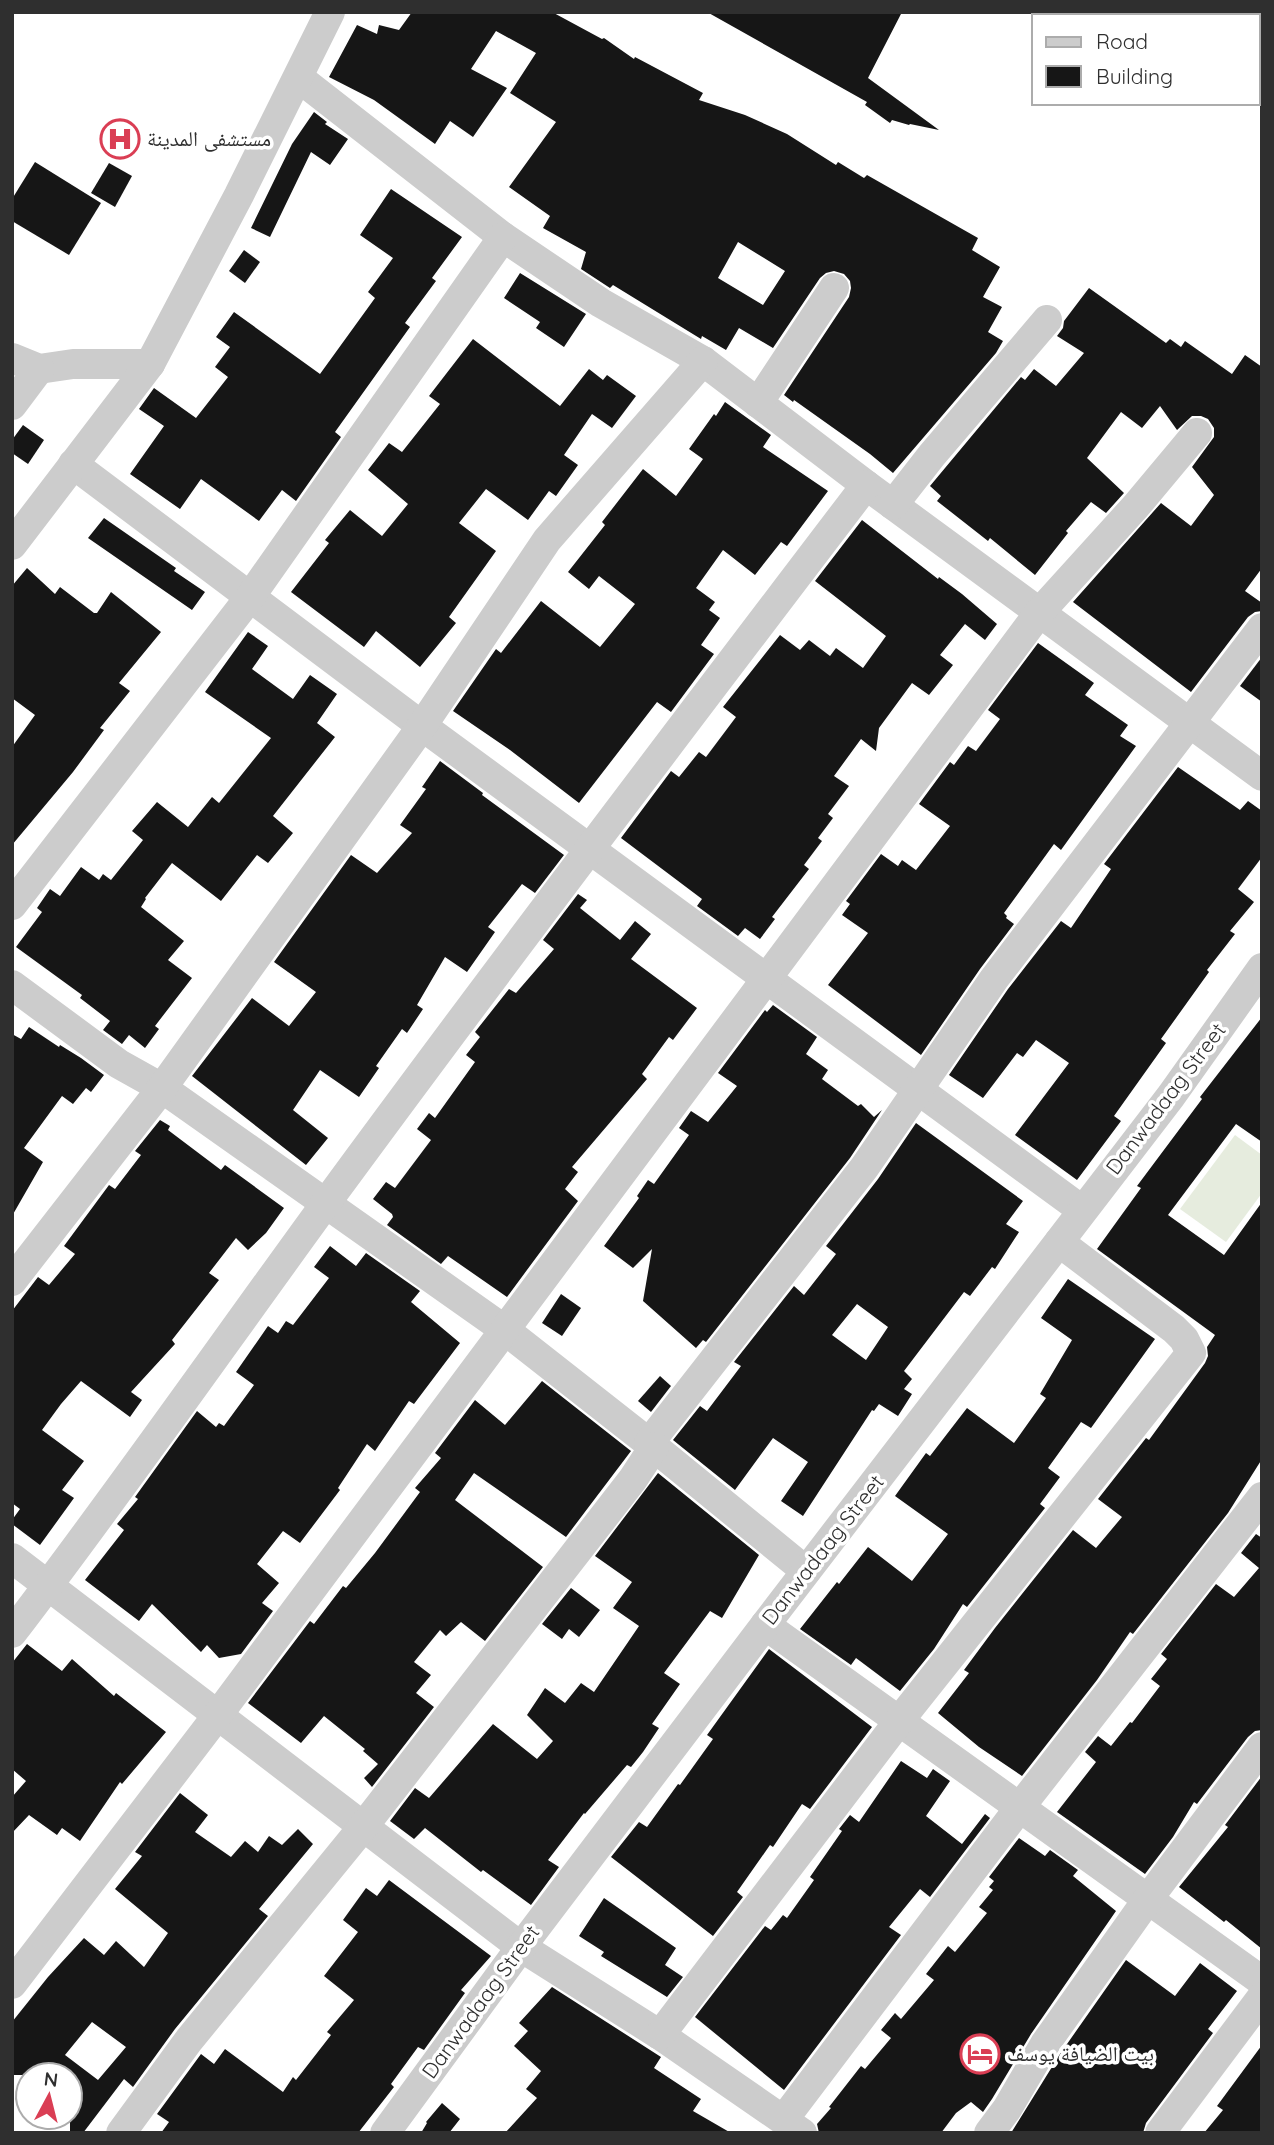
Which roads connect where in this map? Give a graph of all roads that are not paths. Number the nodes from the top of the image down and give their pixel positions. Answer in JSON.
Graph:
{"nodes":[{"id":1,"x":330,"y":12,"type":"edge"},
{"id":2,"x":299,"y":78,"type":"junction"},
{"id":3,"x":503,"y":237,"type":"junction"},
{"id":4,"x":834,"y":288,"type":"dead end"},
{"id":5,"x":1046,"y":320,"type":"dead end"},
{"id":6,"x":703,"y":361,"type":"junction"},
{"id":7,"x":26,"y":364,"type":"edge"},
{"id":8,"x":150,"y":364,"type":"junction"},
{"id":9,"x":758,"y":403,"type":"junction"},
{"id":10,"x":12,"y":405,"type":"edge"},
{"id":11,"x":1197,"y":433,"type":"dead end"},
{"id":12,"x":73,"y":464,"type":"junction"},
{"id":13,"x":866,"y":485,"type":"junction"},
{"id":14,"x":893,"y":505,"type":"junction"},
{"id":15,"x":12,"y":545,"type":"edge"},
{"id":16,"x":250,"y":597,"type":"junction"},
{"id":17,"x":1039,"y":613,"type":"junction"},
{"id":18,"x":1262,"y":628,"type":"edge"},
{"id":19,"x":1190,"y":723,"type":"junction"},
{"id":20,"x":422,"y":726,"type":"junction"},
{"id":21,"x":1262,"y":776,"type":"edge"},
{"id":22,"x":589,"y":849,"type":"junction"},
{"id":23,"x":12,"y":905,"type":"edge"},
{"id":24,"x":1259,"y":978,"type":"edge"},
{"id":25,"x":766,"y":979,"type":"junction"},
{"id":26,"x":12,"y":985,"type":"edge"},
{"id":27,"x":162,"y":1088,"type":"junction"},
{"id":28,"x":919,"y":1092,"type":"junction"},
{"id":29,"x":325,"y":1204,"type":"junction"},
{"id":30,"x":1082,"y":1210,"type":"junction"},
{"id":31,"x":1059,"y":1242,"type":"junction"},
{"id":32,"x":12,"y":1281,"type":"edge"},
{"id":33,"x":505,"y":1330,"type":"junction"},
{"id":34,"x":651,"y":1445,"type":"junction"},
{"id":35,"x":1262,"y":1497,"type":"edge"},
{"id":36,"x":12,"y":1558,"type":"edge"},
{"id":37,"x":806,"y":1571,"type":"junction"},
{"id":38,"x":48,"y":1586,"type":"junction"},
{"id":39,"x":765,"y":1625,"type":"junction"},
{"id":40,"x":12,"y":1633,"type":"edge"},
{"id":41,"x":217,"y":1716,"type":"junction"},
{"id":42,"x":900,"y":1721,"type":"junction"},
{"id":43,"x":1262,"y":1747,"type":"edge"},
{"id":44,"x":1020,"y":1807,"type":"junction"},
{"id":45,"x":362,"y":1826,"type":"junction"},
{"id":46,"x":1148,"y":1899,"type":"junction"},
{"id":47,"x":521,"y":1947,"type":"junction"},
{"id":48,"x":1262,"y":1981,"type":"edge"},
{"id":49,"x":12,"y":1983,"type":"edge"},
{"id":50,"x":1262,"y":1997,"type":"edge"},
{"id":51,"x":660,"y":2035,"type":"junction"},
{"id":52,"x":793,"y":2126,"type":"edge"},
{"id":53,"x":121,"y":2133,"type":"edge"},
{"id":54,"x":385,"y":2133,"type":"edge"},
{"id":55,"x":989,"y":2133,"type":"edge"},
{"id":56,"x":1160,"y":2133,"type":"edge"}],
"edges":[{"from":1,"to":2,"type":"street"},
{"from":2,"to":3,"type":"street"},
{"from":2,"to":8,"type":"street"},
{"from":3,"to":6,"type":"street"},
{"from":3,"to":16,"type":"street"},
{"from":4,"to":9,"type":"street"},
{"from":5,"to":14,"type":"street"},
{"from":6,"to":9,"type":"street"},
{"from":6,"to":20,"type":"street"},
{"from":7,"to":8,"type":"street"},
{"from":7,"to":10,"type":"street"},
{"from":8,"to":12,"type":"street"},
{"from":9,"to":13,"type":"street"},
{"from":11,"to":17,"type":"street"},
{"from":12,"to":15,"type":"street"},
{"from":12,"to":16,"type":"street"},
{"from":13,"to":14,"type":"street"},
{"from":13,"to":22,"type":"street"},
{"from":14,"to":17,"type":"street"},
{"from":16,"to":20,"type":"street"},
{"from":16,"to":23,"type":"street"},
{"from":17,"to":19,"type":"street"},
{"from":17,"to":25,"type":"street"},
{"from":18,"to":19,"type":"street"},
{"from":19,"to":21,"type":"street"},
{"from":19,"to":28,"type":"street"},
{"from":20,"to":22,"type":"street"},
{"from":20,"to":27,"type":"street"},
{"from":22,"to":25,"type":"street"},
{"from":22,"to":29,"type":"street"},
{"from":24,"to":30,"type":"street","name":"Danwadaag Street"},
{"from":25,"to":28,"type":"street"},
{"from":25,"to":33,"type":"street"},
{"from":26,"to":27,"type":"street"},
{"from":27,"to":29,"type":"street"},
{"from":27,"to":32,"type":"street"},
{"from":28,"to":30,"type":"street"},
{"from":28,"to":34,"type":"street"},
{"from":29,"to":33,"type":"street"},
{"from":29,"to":38,"type":"street"},
{"from":30,"to":31,"type":"street","name":"Danwadaag Street"},
{"from":31,"to":37,"type":"street","name":"Danwadaag Street"},
{"from":31,"to":42,"type":"street"},
{"from":33,"to":34,"type":"street"},
{"from":33,"to":41,"type":"street"},
{"from":34,"to":37,"type":"street"},
{"from":34,"to":45,"type":"street"},
{"from":35,"to":44,"type":"street"},
{"from":36,"to":38,"type":"street"},
{"from":37,"to":39,"type":"street","name":"Danwadaag Street"},
{"from":38,"to":40,"type":"street"},
{"from":38,"to":41,"type":"street"},
{"from":39,"to":42,"type":"street"},
{"from":39,"to":47,"type":"street","name":"Danwadaag Street"},
{"from":41,"to":45,"type":"street"},
{"from":41,"to":49,"type":"street"},
{"from":42,"to":44,"type":"street"},
{"from":42,"to":51,"type":"street"},
{"from":43,"to":46,"type":"street"},
{"from":44,"to":46,"type":"street"},
{"from":44,"to":52,"type":"street"},
{"from":45,"to":47,"type":"street"},
{"from":45,"to":53,"type":"street"},
{"from":46,"to":48,"type":"street"},
{"from":46,"to":55,"type":"street"},
{"from":47,"to":51,"type":"street"},
{"from":47,"to":54,"type":"street","name":"Danwadaag Street"},
{"from":50,"to":56,"type":"street"},
{"from":51,"to":52,"type":"street"}]}
